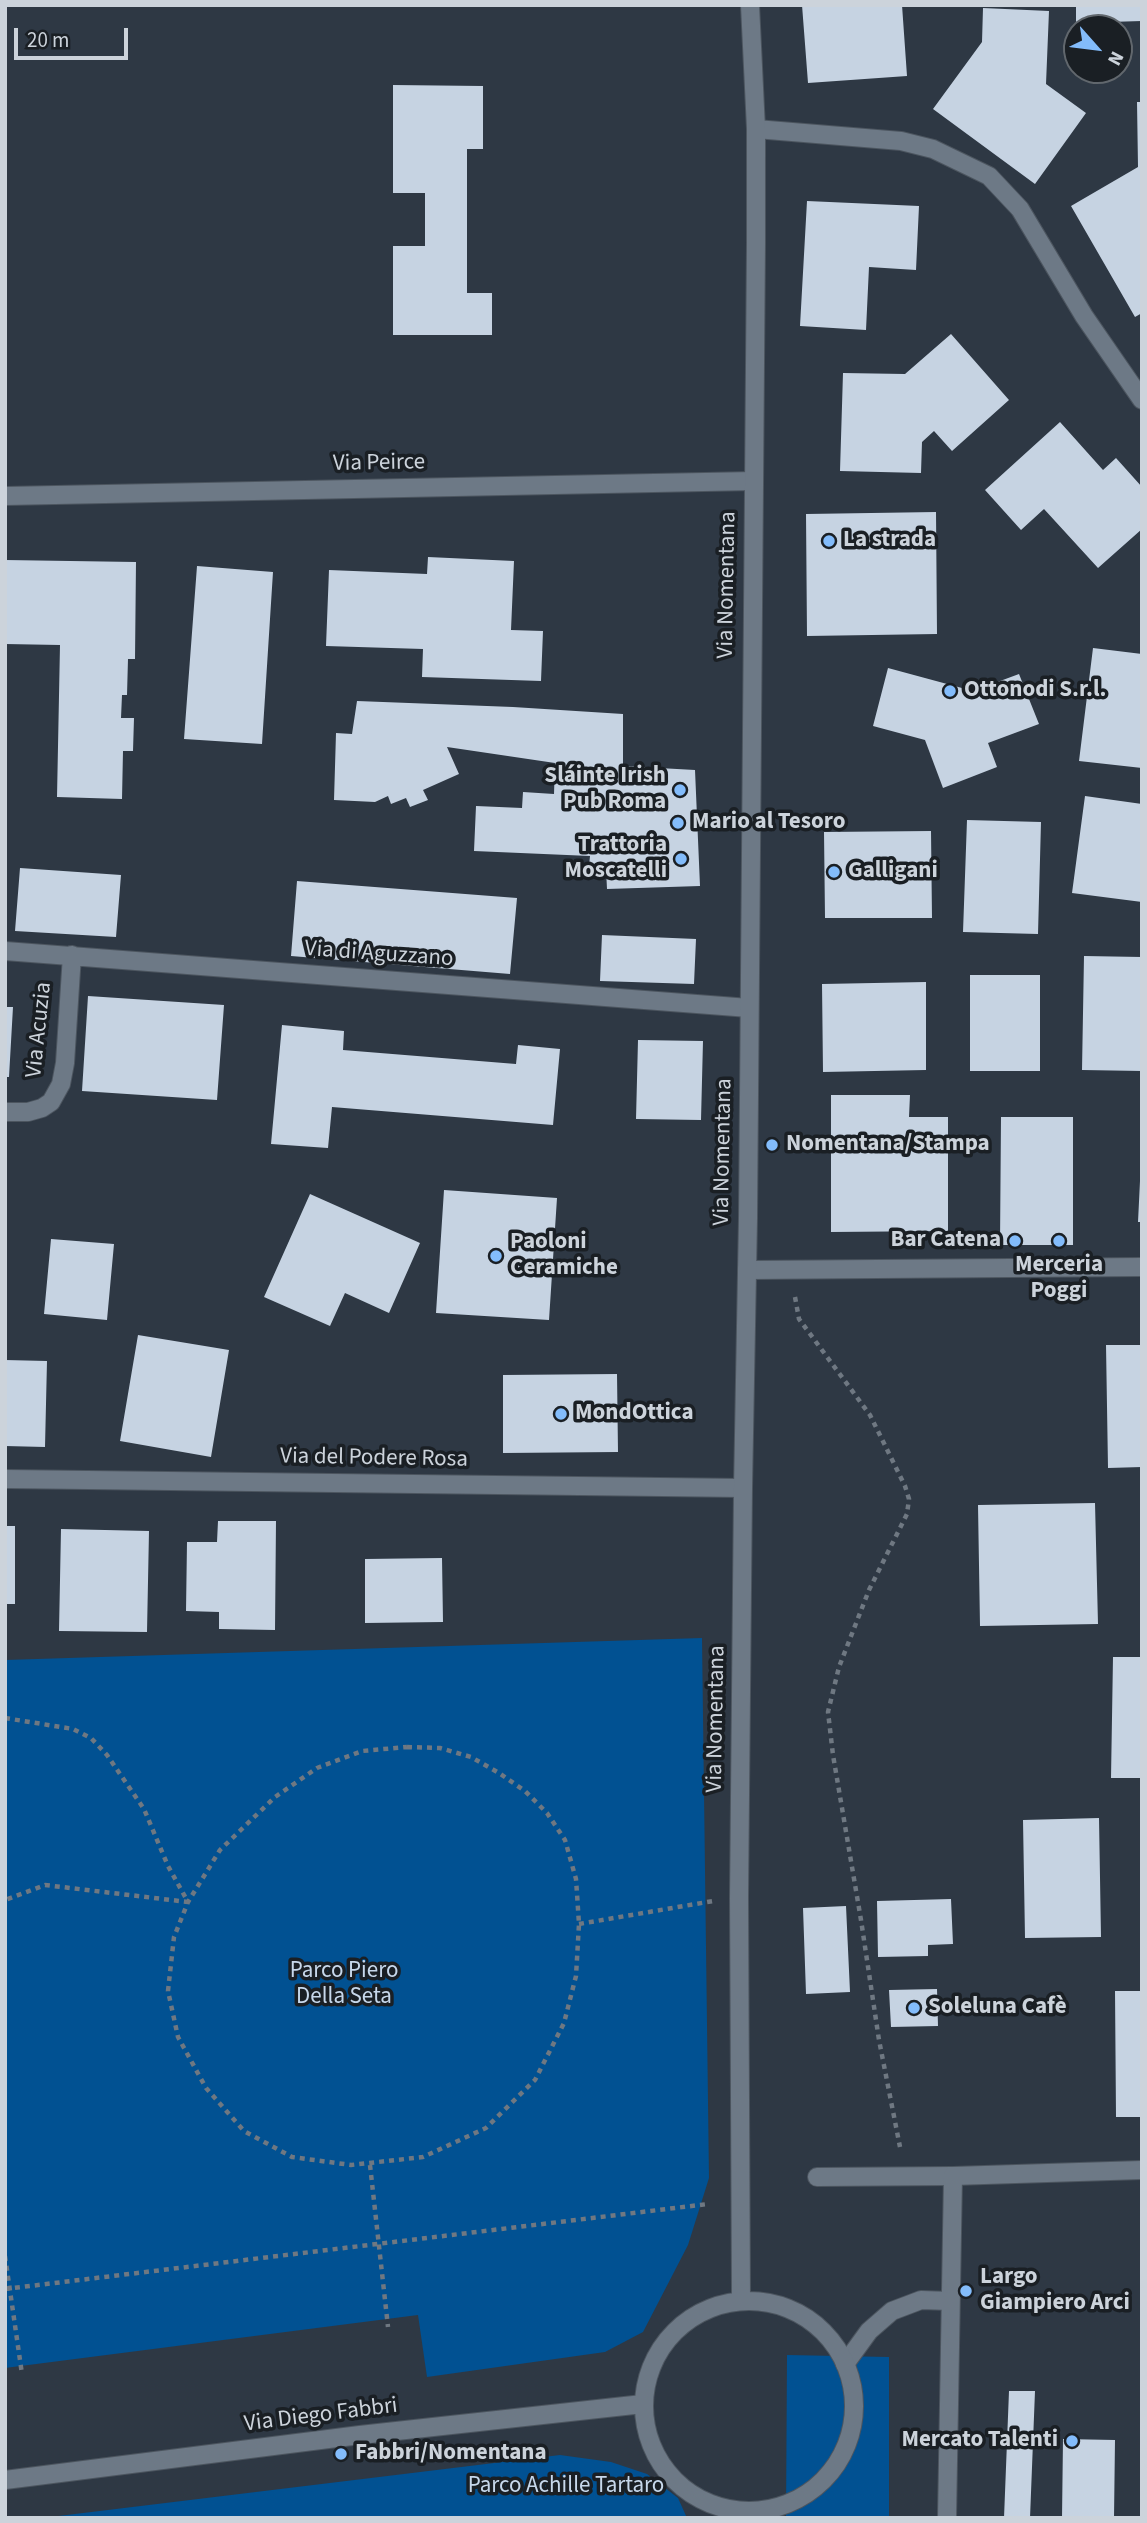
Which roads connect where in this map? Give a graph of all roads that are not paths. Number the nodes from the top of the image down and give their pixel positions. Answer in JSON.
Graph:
{"nodes":[{"id":1,"x":750,"y":5,"type":"edge"},
{"id":2,"x":755,"y":129,"type":"junction"},
{"id":3,"x":1142,"y":400,"type":"edge"},
{"id":4,"x":754,"y":481,"type":"junction"},
{"id":5,"x":5,"y":496,"type":"edge"},
{"id":6,"x":5,"y":951,"type":"edge"},
{"id":7,"x":72,"y":955,"type":"junction"},
{"id":8,"x":749,"y":1008,"type":"junction"},
{"id":9,"x":5,"y":1112,"type":"edge"},
{"id":10,"x":1142,"y":1267,"type":"edge"},
{"id":11,"x":747,"y":1269,"type":"junction"},
{"id":12,"x":5,"y":1479,"type":"edge"},
{"id":13,"x":743,"y":1488,"type":"junction"},
{"id":14,"x":1142,"y":2170,"type":"edge"},
{"id":15,"x":953,"y":2176,"type":"junction"},
{"id":16,"x":817,"y":2177,"type":"dead end"},
{"id":17,"x":741,"y":2300,"type":"junction"},
{"id":18,"x":950,"y":2301,"type":"junction"},
{"id":19,"x":845,"y":2364,"type":"junction"},
{"id":20,"x":643,"y":2404,"type":"junction"},
{"id":21,"x":5,"y":2480,"type":"edge"},
{"id":22,"x":739,"y":2515,"type":"edge"},
{"id":23,"x":947,"y":2518,"type":"edge"}],
"edges":[{"from":1,"to":2,"type":"street","name":"Via Nomentana"},
{"from":2,"to":3,"type":"street"},
{"from":2,"to":4,"type":"street","name":"Via Nomentana"},
{"from":4,"to":5,"type":"street","name":"Via Peirce"},
{"from":4,"to":8,"type":"street","name":"Via Nomentana"},
{"from":6,"to":7,"type":"street","name":"Via di Aguzzano"},
{"from":7,"to":8,"type":"street","name":"Via di Aguzzano"},
{"from":7,"to":9,"type":"street","name":"Via Acuzia"},
{"from":8,"to":11,"type":"street","name":"Via Nomentana"},
{"from":10,"to":11,"type":"street"},
{"from":11,"to":13,"type":"street","name":"Via Nomentana"},
{"from":12,"to":13,"type":"street","name":"Via del Podere Rosa"},
{"from":13,"to":17,"type":"street","name":"Via Nomentana"},
{"from":14,"to":15,"type":"street"},
{"from":15,"to":16,"type":"street"},
{"from":15,"to":18,"type":"street"},
{"from":17,"to":19,"type":"street"},
{"from":17,"to":20,"type":"street"},
{"from":18,"to":19,"type":"street"},
{"from":18,"to":23,"type":"street"},
{"from":19,"to":22,"type":"street"},
{"from":20,"to":21,"type":"street","name":"Via Diego Fabbri"},
{"from":20,"to":22,"type":"street"}]}
